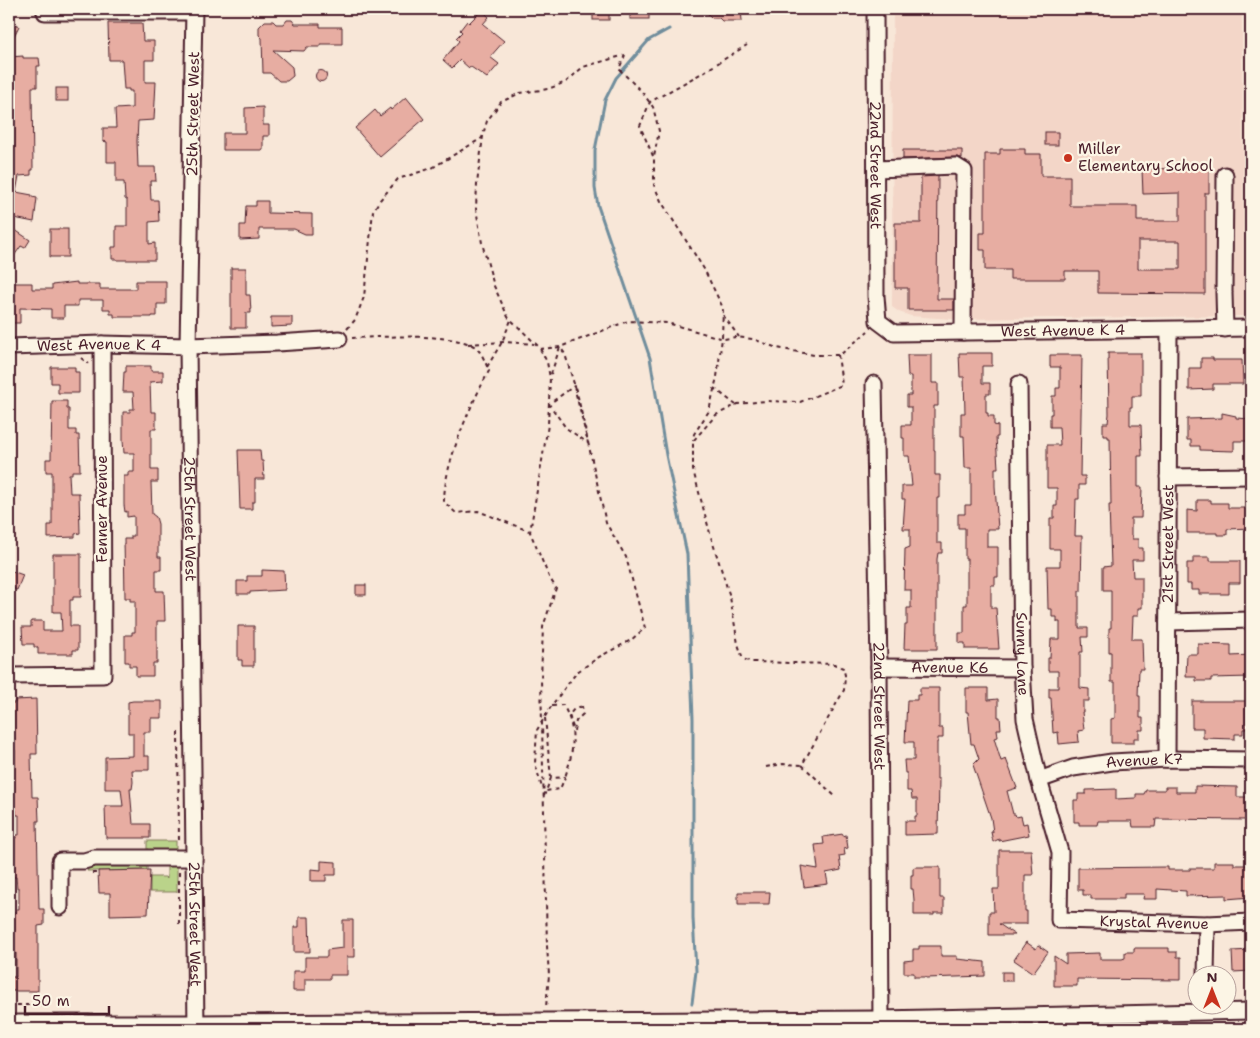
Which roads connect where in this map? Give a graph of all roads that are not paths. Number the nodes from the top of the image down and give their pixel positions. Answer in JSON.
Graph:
{"nodes":[{"id":1,"x":44,"y":9,"type":"edge"},
{"id":2,"x":875,"y":9,"type":"edge"},
{"id":3,"x":194,"y":10,"type":"edge"},
{"id":4,"x":876,"y":169,"type":"junction"},
{"id":5,"x":1224,"y":175,"type":"dead end"},
{"id":6,"x":878,"y":321,"type":"joint"},
{"id":7,"x":1251,"y":328,"type":"edge"},
{"id":8,"x":1225,"y":329,"type":"junction"},
{"id":9,"x":1169,"y":330,"type":"junction"},
{"id":10,"x":963,"y":332,"type":"junction"},
{"id":11,"x":340,"y":339,"type":"road end"},
{"id":12,"x":102,"y":344,"type":"junction"},
{"id":13,"x":188,"y":346,"type":"junction"},
{"id":14,"x":9,"y":347,"type":"edge"},
{"id":15,"x":874,"y":384,"type":"dead end"},
{"id":16,"x":1019,"y":384,"type":"dead end"},
{"id":17,"x":1251,"y":476,"type":"edge"},
{"id":18,"x":1168,"y":477,"type":"junction"},
{"id":19,"x":1251,"y":620,"type":"edge"},
{"id":20,"x":1168,"y":622,"type":"junction"},
{"id":21,"x":879,"y":667,"type":"junction"},
{"id":22,"x":1022,"y":668,"type":"junction"},
{"id":23,"x":9,"y":676,"type":"edge"},
{"id":24,"x":1167,"y":759,"type":"junction"},
{"id":25,"x":1251,"y":760,"type":"edge"},
{"id":26,"x":1039,"y":780,"type":"junction"},
{"id":27,"x":186,"y":858,"type":"junction"},
{"id":28,"x":60,"y":907,"type":"dead end"},
{"id":29,"x":1059,"y":920,"type":"joint"},
{"id":30,"x":1251,"y":922,"type":"edge"},
{"id":31,"x":1207,"y":924,"type":"junction"},
{"id":32,"x":1206,"y":966,"type":"edge"},
{"id":33,"x":1188,"y":1010,"type":"edge"},
{"id":34,"x":1238,"y":1010,"type":"edge"},
{"id":35,"x":1251,"y":1011,"type":"edge"},
{"id":36,"x":9,"y":1023,"type":"edge"},
{"id":37,"x":1011,"y":1023,"type":"edge"},
{"id":38,"x":611,"y":1024,"type":"edge"},
{"id":39,"x":881,"y":1024,"type":"edge"},
{"id":40,"x":473,"y":1025,"type":"edge"},
{"id":41,"x":196,"y":1026,"type":"edge"}],
"edges":[{"from":1,"to":3,"type":"street"},
{"from":2,"to":4,"type":"street","name":"22nd Street West"},
{"from":3,"to":13,"type":"street","name":"25th Street West"},
{"from":4,"to":6,"type":"street","name":"22nd Street West"},
{"from":4,"to":10,"type":"street"},
{"from":5,"to":8,"type":"street"},
{"from":6,"to":10,"type":"street","name":"West Avenue K 4"},
{"from":7,"to":8,"type":"street","name":"West Avenue K 4"},
{"from":8,"to":9,"type":"street","name":"West Avenue K 4"},
{"from":9,"to":10,"type":"street","name":"West Avenue K 4"},
{"from":9,"to":18,"type":"street","name":"21st Street West"},
{"from":11,"to":13,"type":"street","name":"West Avenue K 4"},
{"from":12,"to":13,"type":"street","name":"West Avenue K 4"},
{"from":12,"to":14,"type":"street","name":"West Avenue K 4"},
{"from":12,"to":23,"type":"street","name":"Fenner Avenue"},
{"from":13,"to":27,"type":"street","name":"25th Street West"},
{"from":15,"to":21,"type":"street","name":"22nd Street West"},
{"from":16,"to":22,"type":"street","name":"Sunny Lane"},
{"from":17,"to":18,"type":"street"},
{"from":18,"to":20,"type":"street","name":"21st Street West"},
{"from":19,"to":20,"type":"street"},
{"from":20,"to":24,"type":"street","name":"21st Street West"},
{"from":21,"to":22,"type":"street","name":"Avenue K6"},
{"from":21,"to":39,"type":"street","name":"22nd Street West"},
{"from":22,"to":26,"type":"street","name":"Sunny Lane"},
{"from":24,"to":25,"type":"street","name":"Avenue K7"},
{"from":24,"to":26,"type":"street","name":"Avenue K7"},
{"from":26,"to":29,"type":"street","name":"Sunny Lane"},
{"from":27,"to":28,"type":"street"},
{"from":27,"to":41,"type":"street","name":"25th Street West"},
{"from":29,"to":31,"type":"street","name":"Krystal Avenue"},
{"from":30,"to":31,"type":"street","name":"Krystal Avenue"},
{"from":31,"to":32,"type":"street"},
{"from":33,"to":37,"type":"street"},
{"from":34,"to":35,"type":"street"},
{"from":36,"to":41,"type":"street"},
{"from":37,"to":39,"type":"street"},
{"from":38,"to":39,"type":"street"},
{"from":38,"to":40,"type":"street"},
{"from":40,"to":41,"type":"street"}]}
